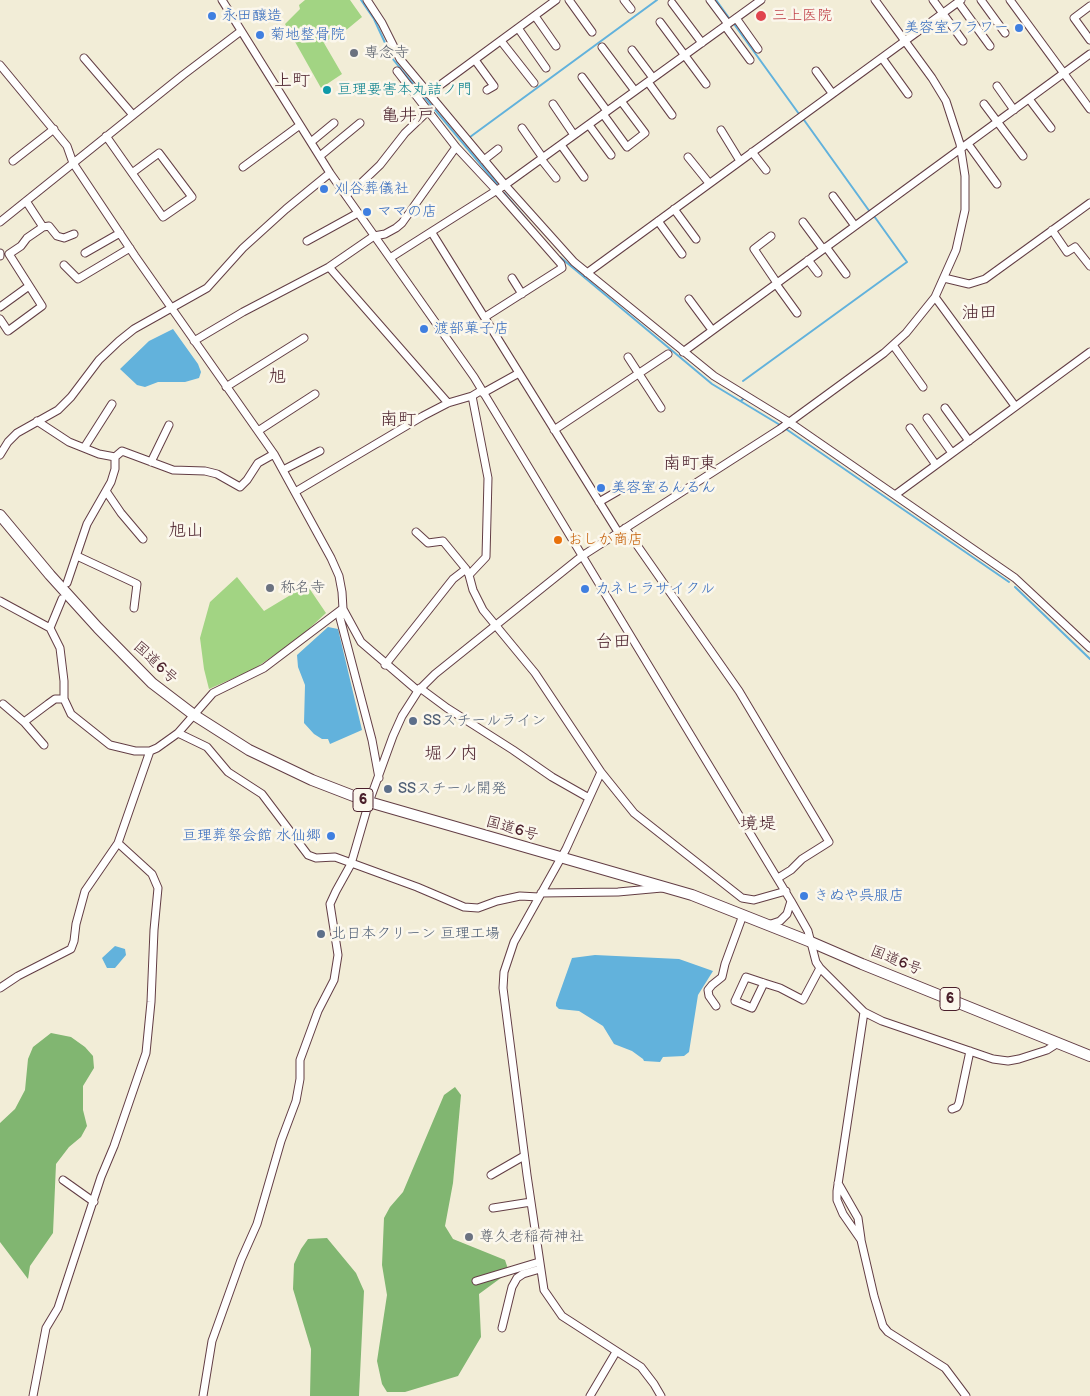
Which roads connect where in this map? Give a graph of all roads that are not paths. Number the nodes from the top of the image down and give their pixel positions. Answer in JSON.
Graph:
{"nodes":[{"id":1,"x":222,"y":0,"type":"edge"},
{"id":2,"x":367,"y":0,"type":"edge"},
{"id":3,"x":556,"y":0,"type":"edge"},
{"id":4,"x":569,"y":0,"type":"edge"},
{"id":5,"x":624,"y":0,"type":"edge"},
{"id":6,"x":710,"y":0,"type":"edge"},
{"id":7,"x":761,"y":0,"type":"edge"},
{"id":8,"x":875,"y":0,"type":"edge"},
{"id":9,"x":932,"y":0,"type":"edge"},
{"id":10,"x":981,"y":0,"type":"edge"},
{"id":11,"x":1010,"y":0,"type":"edge"},
{"id":12,"x":959,"y":1,"type":"edge"},
{"id":13,"x":672,"y":3,"type":"dead end"},
{"id":14,"x":1090,"y":6,"type":"edge"},
{"id":15,"x":630,"y":9,"type":"dead end"},
{"id":16,"x":942,"y":13,"type":"junction"},
{"id":17,"x":535,"y":16,"type":"junction"},
{"id":18,"x":736,"y":18,"type":"junction"},
{"id":19,"x":660,"y":22,"type":"dead end"},
{"id":20,"x":726,"y":25,"type":"junction"},
{"id":21,"x":518,"y":28,"type":"junction"},
{"id":22,"x":241,"y":31,"type":"junction"},
{"id":23,"x":592,"y":32,"type":"dead end"},
{"id":24,"x":1005,"y":33,"type":"dead end"},
{"id":25,"x":1090,"y":40,"type":"edge"},
{"id":26,"x":501,"y":41,"type":"junction"},
{"id":27,"x":906,"y":41,"type":"junction"},
{"id":28,"x":964,"y":41,"type":"dead end"},
{"id":29,"x":702,"y":43,"type":"junction"},
{"id":30,"x":556,"y":46,"type":"dead end"},
{"id":31,"x":990,"y":46,"type":"dead end"},
{"id":32,"x":602,"y":47,"type":"dead end"},
{"id":33,"x":758,"y":49,"type":"dead end"},
{"id":34,"x":632,"y":50,"type":"dead end"},
{"id":35,"x":1090,"y":54,"type":"edge"},
{"id":36,"x":684,"y":55,"type":"junction"},
{"id":37,"x":84,"y":58,"type":"dead end"},
{"id":38,"x":882,"y":58,"type":"junction"},
{"id":39,"x":475,"y":60,"type":"junction"},
{"id":40,"x":750,"y":60,"type":"dead end"},
{"id":41,"x":0,"y":65,"type":"edge"},
{"id":42,"x":546,"y":68,"type":"dead end"},
{"id":43,"x":397,"y":71,"type":"dead end"},
{"id":44,"x":816,"y":71,"type":"dead end"},
{"id":45,"x":1063,"y":74,"type":"junction"},
{"id":46,"x":582,"y":76,"type":"dead end"},
{"id":47,"x":650,"y":80,"type":"junction"},
{"id":48,"x":534,"y":83,"type":"dead end"},
{"id":49,"x":706,"y":84,"type":"dead end"},
{"id":50,"x":997,"y":86,"type":"dead end"},
{"id":51,"x":487,"y":90,"type":"dead end"},
{"id":52,"x":635,"y":91,"type":"junction"},
{"id":53,"x":832,"y":93,"type":"junction"},
{"id":54,"x":428,"y":94,"type":"junction"},
{"id":55,"x":908,"y":94,"type":"dead end"},
{"id":56,"x":1029,"y":99,"type":"junction"},
{"id":57,"x":622,"y":101,"type":"junction"},
{"id":58,"x":553,"y":104,"type":"dead end"},
{"id":59,"x":984,"y":104,"type":"dead end"},
{"id":60,"x":1090,"y":109,"type":"edge"},
{"id":61,"x":1014,"y":110,"type":"junction"},
{"id":62,"x":428,"y":111,"type":"junction"},
{"id":63,"x":605,"y":113,"type":"junction"},
{"id":64,"x":133,"y":115,"type":"junction"},
{"id":65,"x":672,"y":115,"type":"dead end"},
{"id":66,"x":997,"y":122,"type":"junction"},
{"id":67,"x":334,"y":123,"type":"dead end"},
{"id":68,"x":360,"y":124,"type":"dead end"},
{"id":69,"x":300,"y":125,"type":"junction"},
{"id":70,"x":589,"y":125,"type":"junction"},
{"id":71,"x":522,"y":128,"type":"dead end"},
{"id":72,"x":1051,"y":128,"type":"dead end"},
{"id":73,"x":54,"y":129,"type":"junction"},
{"id":74,"x":721,"y":130,"type":"dead end"},
{"id":75,"x":574,"y":135,"type":"junction"},
{"id":76,"x":106,"y":136,"type":"junction"},
{"id":77,"x":311,"y":142,"type":"junction"},
{"id":78,"x":968,"y":144,"type":"junction"},
{"id":79,"x":560,"y":145,"type":"junction"},
{"id":80,"x":456,"y":147,"type":"junction"},
{"id":81,"x":498,"y":149,"type":"dead end"},
{"id":82,"x":961,"y":149,"type":"junction"},
{"id":83,"x":752,"y":152,"type":"junction"},
{"id":84,"x":611,"y":155,"type":"dead end"},
{"id":85,"x":320,"y":156,"type":"junction"},
{"id":86,"x":1023,"y":156,"type":"dead end"},
{"id":87,"x":688,"y":157,"type":"dead end"},
{"id":88,"x":542,"y":158,"type":"junction"},
{"id":89,"x":484,"y":160,"type":"junction"},
{"id":90,"x":740,"y":160,"type":"junction"},
{"id":91,"x":14,"y":161,"type":"dead end"},
{"id":92,"x":73,"y":163,"type":"junction"},
{"id":93,"x":243,"y":167,"type":"dead end"},
{"id":94,"x":766,"y":170,"type":"dead end"},
{"id":95,"x":132,"y":173,"type":"junction"},
{"id":96,"x":330,"y":173,"type":"junction"},
{"id":97,"x":584,"y":177,"type":"dead end"},
{"id":98,"x":556,"y":178,"type":"dead end"},
{"id":99,"x":709,"y":183,"type":"junction"},
{"id":100,"x":997,"y":184,"type":"dead end"},
{"id":101,"x":505,"y":185,"type":"junction"},
{"id":102,"x":497,"y":191,"type":"junction"},
{"id":103,"x":346,"y":195,"type":"junction"},
{"id":104,"x":833,"y":196,"type":"dead end"},
{"id":105,"x":26,"y":201,"type":"junction"},
{"id":106,"x":1090,"y":202,"type":"edge"},
{"id":107,"x":674,"y":209,"type":"junction"},
{"id":108,"x":358,"y":213,"type":"junction"},
{"id":109,"x":658,"y":221,"type":"junction"},
{"id":110,"x":0,"y":222,"type":"edge"},
{"id":111,"x":803,"y":222,"type":"dead end"},
{"id":112,"x":855,"y":226,"type":"junction"},
{"id":113,"x":43,"y":227,"type":"junction"},
{"id":114,"x":1052,"y":230,"type":"junction"},
{"id":115,"x":432,"y":232,"type":"junction"},
{"id":116,"x":120,"y":233,"type":"junction"},
{"id":117,"x":74,"y":234,"type":"dead end"},
{"id":118,"x":374,"y":236,"type":"junction"},
{"id":119,"x":771,"y":236,"type":"dead end"},
{"id":120,"x":696,"y":239,"type":"dead end"},
{"id":121,"x":307,"y":241,"type":"dead end"},
{"id":122,"x":130,"y":248,"type":"junction"},
{"id":123,"x":824,"y":248,"type":"junction"},
{"id":124,"x":85,"y":253,"type":"dead end"},
{"id":125,"x":1090,"y":253,"type":"edge"},
{"id":126,"x":682,"y":254,"type":"dead end"},
{"id":127,"x":390,"y":258,"type":"junction"},
{"id":128,"x":1083,"y":258,"type":"junction"},
{"id":129,"x":808,"y":260,"type":"junction"},
{"id":130,"x":64,"y":265,"type":"dead end"},
{"id":131,"x":1090,"y":266,"type":"edge"},
{"id":132,"x":329,"y":267,"type":"junction"},
{"id":133,"x":587,"y":273,"type":"junction"},
{"id":134,"x":818,"y":273,"type":"dead end"},
{"id":135,"x":846,"y":274,"type":"dead end"},
{"id":136,"x":512,"y":278,"type":"dead end"},
{"id":137,"x":944,"y":278,"type":"junction"},
{"id":138,"x":776,"y":283,"type":"junction"},
{"id":139,"x":29,"y":286,"type":"junction"},
{"id":140,"x":522,"y":294,"type":"junction"},
{"id":141,"x":935,"y":297,"type":"junction"},
{"id":142,"x":690,"y":298,"type":"dead end"},
{"id":143,"x":0,"y":307,"type":"edge"},
{"id":144,"x":171,"y":309,"type":"junction"},
{"id":145,"x":797,"y":313,"type":"dead end"},
{"id":146,"x":485,"y":317,"type":"junction"},
{"id":147,"x":0,"y":319,"type":"edge"},
{"id":148,"x":712,"y":330,"type":"junction"},
{"id":149,"x":304,"y":338,"type":"dead end"},
{"id":150,"x":194,"y":342,"type":"junction"},
{"id":151,"x":893,"y":345,"type":"junction"},
{"id":152,"x":683,"y":352,"type":"junction"},
{"id":153,"x":1090,"y":352,"type":"edge"},
{"id":154,"x":668,"y":354,"type":"dead end"},
{"id":155,"x":628,"y":357,"type":"dead end"},
{"id":156,"x":519,"y":373,"type":"junction"},
{"id":157,"x":638,"y":374,"type":"junction"},
{"id":158,"x":226,"y":387,"type":"junction"},
{"id":159,"x":923,"y":387,"type":"dead end"},
{"id":160,"x":483,"y":392,"type":"junction"},
{"id":161,"x":315,"y":394,"type":"dead end"},
{"id":162,"x":472,"y":396,"type":"junction"},
{"id":163,"x":448,"y":403,"type":"junction"},
{"id":164,"x":112,"y":404,"type":"dead end"},
{"id":165,"x":1015,"y":406,"type":"junction"},
{"id":166,"x":661,"y":408,"type":"dead end"},
{"id":167,"x":945,"y":408,"type":"dead end"},
{"id":168,"x":927,"y":418,"type":"dead end"},
{"id":169,"x":37,"y":421,"type":"junction"},
{"id":170,"x":789,"y":422,"type":"junction"},
{"id":171,"x":170,"y":425,"type":"dead end"},
{"id":172,"x":910,"y":428,"type":"dead end"},
{"id":173,"x":554,"y":430,"type":"junction"},
{"id":174,"x":258,"y":431,"type":"junction"},
{"id":175,"x":969,"y":440,"type":"junction"},
{"id":176,"x":84,"y":448,"type":"junction"},
{"id":177,"x":320,"y":451,"type":"dead end"},
{"id":178,"x":952,"y":453,"type":"junction"},
{"id":179,"x":274,"y":454,"type":"junction"},
{"id":180,"x":0,"y":456,"type":"edge"},
{"id":181,"x":115,"y":457,"type":"junction"},
{"id":182,"x":151,"y":462,"type":"junction"},
{"id":183,"x":936,"y":465,"type":"junction"},
{"id":184,"x":283,"y":470,"type":"junction"},
{"id":185,"x":618,"y":491,"type":"dead end"},
{"id":186,"x":106,"y":492,"type":"junction"},
{"id":187,"x":295,"y":492,"type":"junction"},
{"id":188,"x":895,"y":495,"type":"junction"},
{"id":189,"x":600,"y":502,"type":"junction"},
{"id":190,"x":0,"y":515,"type":"edge"},
{"id":191,"x":622,"y":530,"type":"junction"},
{"id":192,"x":416,"y":532,"type":"dead end"},
{"id":193,"x":143,"y":539,"type":"dead end"},
{"id":194,"x":77,"y":556,"type":"junction"},
{"id":195,"x":582,"y":556,"type":"junction"},
{"id":196,"x":467,"y":572,"type":"junction"},
{"id":197,"x":67,"y":583,"type":"dead end"},
{"id":198,"x":62,"y":599,"type":"dead end"},
{"id":199,"x":0,"y":600,"type":"edge"},
{"id":200,"x":134,"y":608,"type":"dead end"},
{"id":201,"x":342,"y":609,"type":"junction"},
{"id":202,"x":496,"y":627,"type":"junction"},
{"id":203,"x":50,"y":628,"type":"junction"},
{"id":204,"x":1090,"y":647,"type":"edge"},
{"id":205,"x":385,"y":665,"type":"junction"},
{"id":206,"x":419,"y":690,"type":"junction"},
{"id":207,"x":64,"y":699,"type":"junction"},
{"id":208,"x":3,"y":704,"type":"dead end"},
{"id":209,"x":194,"y":715,"type":"junction"},
{"id":210,"x":24,"y":722,"type":"junction"},
{"id":211,"x":178,"y":733,"type":"junction"},
{"id":212,"x":44,"y":745,"type":"dead end"},
{"id":213,"x":150,"y":751,"type":"junction"},
{"id":214,"x":601,"y":772,"type":"junction"},
{"id":215,"x":379,"y":779,"type":"junction"},
{"id":216,"x":589,"y":798,"type":"junction"},
{"id":217,"x":370,"y":802,"type":"junction"},
{"id":218,"x":118,"y":844,"type":"junction"},
{"id":219,"x":561,"y":858,"type":"junction"},
{"id":220,"x":351,"y":864,"type":"junction"},
{"id":221,"x":778,"y":878,"type":"junction"},
{"id":222,"x":665,"y":888,"type":"junction"},
{"id":223,"x":786,"y":891,"type":"junction"},
{"id":224,"x":540,"y":895,"type":"junction"},
{"id":225,"x":791,"y":901,"type":"junction"},
{"id":226,"x":743,"y":915,"type":"junction"},
{"id":227,"x":767,"y":925,"type":"junction"},
{"id":228,"x":811,"y":942,"type":"junction"},
{"id":229,"x":820,"y":968,"type":"junction"},
{"id":230,"x":764,"y":983,"type":"junction"},
{"id":231,"x":0,"y":988,"type":"edge"},
{"id":232,"x":716,"y":1006,"type":"dead end"},
{"id":233,"x":864,"y":1012,"type":"junction"},
{"id":234,"x":1058,"y":1043,"type":"junction"},
{"id":235,"x":970,"y":1051,"type":"junction"},
{"id":236,"x":1090,"y":1056,"type":"edge"},
{"id":237,"x":952,"y":1109,"type":"dead end"},
{"id":238,"x":524,"y":1156,"type":"junction"},
{"id":239,"x":491,"y":1175,"type":"dead end"},
{"id":240,"x":63,"y":1180,"type":"dead end"},
{"id":241,"x":838,"y":1183,"type":"junction"},
{"id":242,"x":94,"y":1202,"type":"junction"},
{"id":243,"x":531,"y":1202,"type":"junction"},
{"id":244,"x":493,"y":1208,"type":"dead end"},
{"id":245,"x":861,"y":1240,"type":"junction"},
{"id":246,"x":539,"y":1266,"type":"junction"},
{"id":247,"x":476,"y":1280,"type":"dead end"},
{"id":248,"x":502,"y":1328,"type":"dead end"},
{"id":249,"x":616,"y":1352,"type":"junction"},
{"id":250,"x":33,"y":1396,"type":"edge"},
{"id":251,"x":203,"y":1396,"type":"edge"},
{"id":252,"x":590,"y":1396,"type":"edge"},
{"id":253,"x":661,"y":1396,"type":"edge"},
{"id":254,"x":966,"y":1396,"type":"edge"}],
"edges":[{"from":1,"to":22,"type":"street"},
{"from":2,"to":54,"type":"street"},
{"from":3,"to":17,"type":"street"},
{"from":4,"to":23,"type":"street"},
{"from":5,"to":15,"type":"street"},
{"from":6,"to":20,"type":"street"},
{"from":7,"to":18,"type":"street"},
{"from":8,"to":27,"type":"street"},
{"from":9,"to":16,"type":"street"},
{"from":10,"to":24,"type":"street"},
{"from":11,"to":45,"type":"street"},
{"from":12,"to":16,"type":"street"},
{"from":12,"to":31,"type":"street"},
{"from":13,"to":29,"type":"street"},
{"from":14,"to":25,"type":"street"},
{"from":16,"to":27,"type":"street"},
{"from":16,"to":28,"type":"street"},
{"from":17,"to":21,"type":"street"},
{"from":17,"to":30,"type":"street"},
{"from":18,"to":20,"type":"street"},
{"from":18,"to":33,"type":"street"},
{"from":19,"to":36,"type":"street"},
{"from":20,"to":29,"type":"street"},
{"from":20,"to":40,"type":"street"},
{"from":21,"to":26,"type":"street"},
{"from":21,"to":42,"type":"street"},
{"from":22,"to":64,"type":"street"},
{"from":22,"to":69,"type":"street"},
{"from":26,"to":39,"type":"street"},
{"from":26,"to":48,"type":"street"},
{"from":27,"to":38,"type":"street"},
{"from":27,"to":82,"type":"street"},
{"from":29,"to":36,"type":"street"},
{"from":32,"to":52,"type":"street"},
{"from":34,"to":47,"type":"street"},
{"from":35,"to":45,"type":"street"},
{"from":36,"to":47,"type":"street"},
{"from":36,"to":49,"type":"street"},
{"from":37,"to":64,"type":"street"},
{"from":38,"to":53,"type":"street"},
{"from":38,"to":55,"type":"street"},
{"from":39,"to":51,"type":"street"},
{"from":39,"to":54,"type":"street"},
{"from":41,"to":73,"type":"street"},
{"from":43,"to":62,"type":"street"},
{"from":44,"to":53,"type":"street"},
{"from":45,"to":56,"type":"street"},
{"from":45,"to":60,"type":"street"},
{"from":46,"to":63,"type":"street"},
{"from":47,"to":52,"type":"street"},
{"from":47,"to":65,"type":"street"},
{"from":50,"to":61,"type":"street"},
{"from":52,"to":57,"type":"street"},
{"from":53,"to":83,"type":"street"},
{"from":54,"to":89,"type":"street"},
{"from":56,"to":61,"type":"street"},
{"from":56,"to":72,"type":"street"},
{"from":57,"to":63,"type":"street"},
{"from":57,"to":63,"type":"street"},
{"from":58,"to":75,"type":"street"},
{"from":59,"to":66,"type":"street"},
{"from":61,"to":66,"type":"street"},
{"from":62,"to":80,"type":"street"},
{"from":62,"to":103,"type":"street"},
{"from":63,"to":70,"type":"street"},
{"from":64,"to":76,"type":"street"},
{"from":66,"to":78,"type":"street"},
{"from":66,"to":86,"type":"street"},
{"from":67,"to":77,"type":"street"},
{"from":68,"to":85,"type":"street"},
{"from":69,"to":77,"type":"street"},
{"from":69,"to":93,"type":"street"},
{"from":70,"to":75,"type":"street"},
{"from":70,"to":84,"type":"street"},
{"from":71,"to":88,"type":"street"},
{"from":73,"to":91,"type":"street"},
{"from":73,"to":92,"type":"street"},
{"from":74,"to":90,"type":"street"},
{"from":75,"to":79,"type":"street"},
{"from":76,"to":92,"type":"street"},
{"from":76,"to":95,"type":"street"},
{"from":77,"to":85,"type":"street"},
{"from":78,"to":82,"type":"street"},
{"from":78,"to":100,"type":"street"},
{"from":79,"to":88,"type":"street"},
{"from":79,"to":97,"type":"street"},
{"from":80,"to":102,"type":"street"},
{"from":80,"to":118,"type":"street"},
{"from":81,"to":89,"type":"street"},
{"from":82,"to":112,"type":"street"},
{"from":82,"to":137,"type":"street"},
{"from":83,"to":90,"type":"street"},
{"from":83,"to":94,"type":"street"},
{"from":85,"to":96,"type":"street"},
{"from":87,"to":99,"type":"street"},
{"from":88,"to":98,"type":"street"},
{"from":88,"to":101,"type":"street"},
{"from":89,"to":101,"type":"street"},
{"from":90,"to":99,"type":"street"},
{"from":92,"to":105,"type":"street"},
{"from":92,"to":116,"type":"street"},
{"from":95,"to":95,"type":"street"},
{"from":96,"to":103,"type":"street"},
{"from":96,"to":144,"type":"street"},
{"from":99,"to":107,"type":"street"},
{"from":101,"to":102,"type":"street"},
{"from":101,"to":133,"type":"street"},
{"from":102,"to":115,"type":"street"},
{"from":102,"to":140,"type":"street"},
{"from":103,"to":108,"type":"street"},
{"from":104,"to":112,"type":"street"},
{"from":105,"to":110,"type":"street"},
{"from":105,"to":113,"type":"street"},
{"from":106,"to":114,"type":"street"},
{"from":107,"to":109,"type":"street"},
{"from":107,"to":120,"type":"street"},
{"from":108,"to":118,"type":"street"},
{"from":108,"to":121,"type":"street"},
{"from":109,"to":126,"type":"street"},
{"from":109,"to":133,"type":"street"},
{"from":111,"to":123,"type":"street"},
{"from":112,"to":123,"type":"street"},
{"from":113,"to":117,"type":"street"},
{"from":113,"to":139,"type":"street"},
{"from":114,"to":128,"type":"street"},
{"from":114,"to":137,"type":"street"},
{"from":115,"to":127,"type":"street"},
{"from":115,"to":146,"type":"street"},
{"from":116,"to":122,"type":"street"},
{"from":116,"to":124,"type":"street"},
{"from":118,"to":127,"type":"street"},
{"from":118,"to":132,"type":"street"},
{"from":119,"to":138,"type":"street"},
{"from":122,"to":130,"type":"street"},
{"from":122,"to":144,"type":"street"},
{"from":123,"to":129,"type":"street"},
{"from":123,"to":135,"type":"street"},
{"from":125,"to":128,"type":"street"},
{"from":127,"to":160,"type":"street"},
{"from":128,"to":131,"type":"street"},
{"from":129,"to":134,"type":"street"},
{"from":129,"to":138,"type":"street"},
{"from":132,"to":150,"type":"street"},
{"from":132,"to":163,"type":"street"},
{"from":133,"to":152,"type":"street"},
{"from":136,"to":140,"type":"street"},
{"from":137,"to":141,"type":"street"},
{"from":138,"to":145,"type":"street"},
{"from":138,"to":148,"type":"street"},
{"from":139,"to":143,"type":"street"},
{"from":139,"to":147,"type":"street"},
{"from":140,"to":146,"type":"street"},
{"from":141,"to":151,"type":"street"},
{"from":141,"to":165,"type":"street"},
{"from":142,"to":148,"type":"street"},
{"from":144,"to":150,"type":"street"},
{"from":144,"to":169,"type":"street"},
{"from":146,"to":156,"type":"street"},
{"from":148,"to":152,"type":"street"},
{"from":149,"to":158,"type":"street"},
{"from":150,"to":158,"type":"street"},
{"from":151,"to":159,"type":"street"},
{"from":151,"to":170,"type":"street"},
{"from":152,"to":170,"type":"street"},
{"from":153,"to":165,"type":"street"},
{"from":154,"to":157,"type":"street"},
{"from":155,"to":157,"type":"street"},
{"from":156,"to":160,"type":"street"},
{"from":156,"to":173,"type":"street"},
{"from":157,"to":166,"type":"street"},
{"from":157,"to":173,"type":"street"},
{"from":158,"to":174,"type":"street"},
{"from":160,"to":162,"type":"street"},
{"from":160,"to":195,"type":"street"},
{"from":161,"to":174,"type":"street"},
{"from":162,"to":163,"type":"street"},
{"from":162,"to":196,"type":"street"},
{"from":163,"to":187,"type":"street"},
{"from":164,"to":176,"type":"street"},
{"from":165,"to":175,"type":"street"},
{"from":167,"to":175,"type":"street"},
{"from":168,"to":178,"type":"street"},
{"from":169,"to":176,"type":"street"},
{"from":169,"to":180,"type":"street"},
{"from":170,"to":188,"type":"street"},
{"from":170,"to":191,"type":"street"},
{"from":171,"to":182,"type":"street"},
{"from":172,"to":183,"type":"street"},
{"from":173,"to":189,"type":"street"},
{"from":174,"to":179,"type":"street"},
{"from":175,"to":178,"type":"street"},
{"from":176,"to":181,"type":"street"},
{"from":177,"to":184,"type":"street"},
{"from":178,"to":183,"type":"street"},
{"from":179,"to":182,"type":"street"},
{"from":179,"to":184,"type":"street"},
{"from":181,"to":182,"type":"street"},
{"from":181,"to":186,"type":"street"},
{"from":183,"to":188,"type":"street"},
{"from":184,"to":187,"type":"street"},
{"from":185,"to":189,"type":"street"},
{"from":186,"to":193,"type":"street"},
{"from":186,"to":194,"type":"street"},
{"from":187,"to":201,"type":"street"},
{"from":188,"to":204,"type":"street"},
{"from":189,"to":191,"type":"street"},
{"from":190,"to":209,"type":"highway","name":"国道6号","number":"6"},
{"from":191,"to":195,"type":"street"},
{"from":191,"to":221,"type":"street"},
{"from":192,"to":196,"type":"street"},
{"from":194,"to":197,"type":"street"},
{"from":194,"to":200,"type":"street"},
{"from":195,"to":202,"type":"street"},
{"from":195,"to":221,"type":"street"},
{"from":196,"to":202,"type":"street"},
{"from":196,"to":205,"type":"street"},
{"from":198,"to":203,"type":"street"},
{"from":199,"to":203,"type":"street"},
{"from":201,"to":205,"type":"street"},
{"from":201,"to":209,"type":"street"},
{"from":201,"to":215,"type":"street"},
{"from":202,"to":206,"type":"street"},
{"from":202,"to":214,"type":"street"},
{"from":203,"to":207,"type":"street"},
{"from":205,"to":206,"type":"street"},
{"from":206,"to":215,"type":"street"},
{"from":206,"to":216,"type":"street"},
{"from":207,"to":210,"type":"street"},
{"from":207,"to":213,"type":"street"},
{"from":208,"to":210,"type":"street"},
{"from":209,"to":211,"type":"street"},
{"from":209,"to":217,"type":"highway","name":"国道6号","number":"6"},
{"from":210,"to":212,"type":"street"},
{"from":211,"to":213,"type":"street"},
{"from":211,"to":220,"type":"street"},
{"from":213,"to":218,"type":"street"},
{"from":214,"to":216,"type":"street"},
{"from":214,"to":223,"type":"street"},
{"from":215,"to":217,"type":"street"},
{"from":216,"to":219,"type":"street"},
{"from":217,"to":219,"type":"highway","name":"国道6号","number":"6"},
{"from":217,"to":220,"type":"street"},
{"from":218,"to":231,"type":"street"},
{"from":218,"to":242,"type":"street"},
{"from":219,"to":222,"type":"highway","name":"国道6号","number":"6"},
{"from":219,"to":224,"type":"street"},
{"from":220,"to":224,"type":"street"},
{"from":220,"to":251,"type":"street"},
{"from":221,"to":223,"type":"street"},
{"from":222,"to":224,"type":"street"},
{"from":222,"to":226,"type":"highway","name":"国道6号","number":"6"},
{"from":223,"to":225,"type":"street"},
{"from":224,"to":238,"type":"street"},
{"from":225,"to":227,"type":"street"},
{"from":225,"to":228,"type":"street"},
{"from":226,"to":227,"type":"highway","name":"国道6号","number":"6"},
{"from":226,"to":232,"type":"street"},
{"from":227,"to":228,"type":"highway","name":"国道6号","number":"6"},
{"from":228,"to":229,"type":"street"},
{"from":228,"to":234,"type":"highway","name":"国道6号","number":"6"},
{"from":229,"to":230,"type":"street"},
{"from":229,"to":233,"type":"street"},
{"from":230,"to":230,"type":"street"},
{"from":233,"to":235,"type":"street"},
{"from":233,"to":241,"type":"street"},
{"from":234,"to":235,"type":"street"},
{"from":234,"to":236,"type":"highway","name":"国道6号","number":"6"},
{"from":235,"to":237,"type":"street"},
{"from":238,"to":239,"type":"street"},
{"from":238,"to":243,"type":"street"},
{"from":240,"to":242,"type":"street"},
{"from":241,"to":245,"type":"street"},
{"from":241,"to":245,"type":"street"},
{"from":242,"to":250,"type":"street"},
{"from":243,"to":244,"type":"street"},
{"from":243,"to":246,"type":"street"},
{"from":245,"to":254,"type":"street"},
{"from":246,"to":247,"type":"street"},
{"from":246,"to":248,"type":"street"},
{"from":246,"to":249,"type":"street"},
{"from":249,"to":252,"type":"street"},
{"from":249,"to":253,"type":"street"}]}
